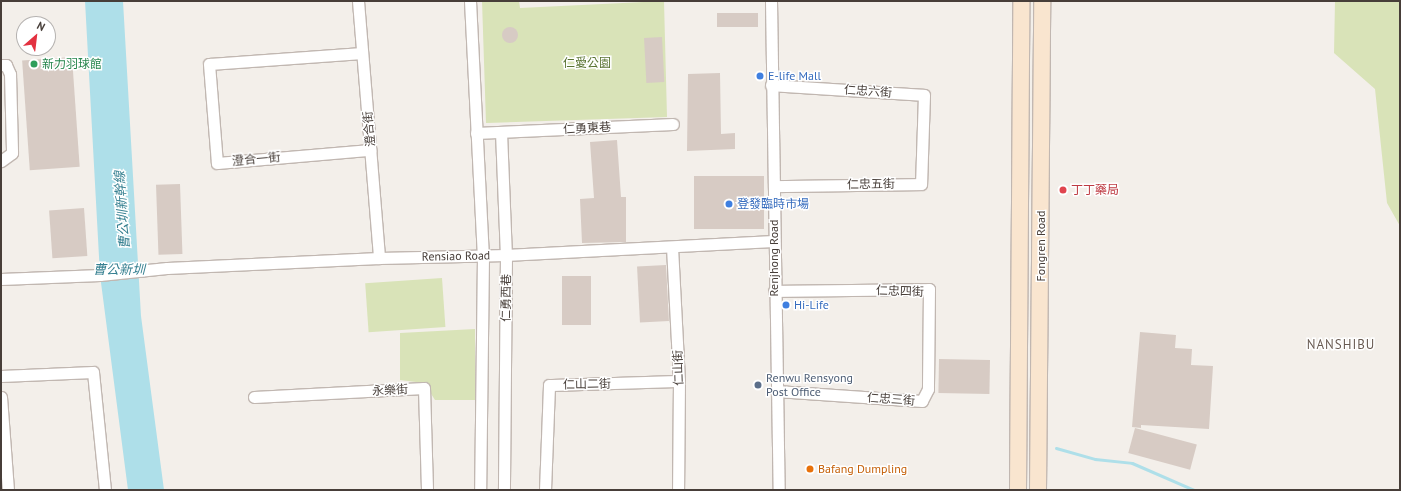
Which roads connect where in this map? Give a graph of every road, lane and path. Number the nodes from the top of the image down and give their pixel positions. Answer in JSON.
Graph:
{"nodes":[{"id":1,"x":358,"y":1,"type":"edge"},
{"id":2,"x":470,"y":1,"type":"edge"},
{"id":3,"x":771,"y":1,"type":"edge"},
{"id":4,"x":1021,"y":1,"type":"edge"},
{"id":5,"x":1042,"y":1,"type":"edge"},
{"id":6,"x":362,"y":52,"type":"junction"},
{"id":7,"x":1,"y":65,"type":"edge"},
{"id":8,"x":771,"y":85,"type":"junction"},
{"id":9,"x":673,"y":124,"type":"dead end"},
{"id":10,"x":501,"y":132,"type":"junction"},
{"id":11,"x":476,"y":133,"type":"junction"},
{"id":12,"x":922,"y":137,"type":"joint"},
{"id":13,"x":370,"y":150,"type":"junction"},
{"id":14,"x":1,"y":161,"type":"edge"},
{"id":15,"x":774,"y":186,"type":"junction"},
{"id":16,"x":773,"y":240,"type":"junction"},
{"id":17,"x":672,"y":247,"type":"junction"},
{"id":18,"x":506,"y":255,"type":"junction"},
{"id":19,"x":482,"y":256,"type":"junction"},
{"id":20,"x":379,"y":258,"type":"junction"},
{"id":21,"x":1,"y":279,"type":"edge"},
{"id":22,"x":774,"y":291,"type":"junction"},
{"id":23,"x":1,"y":376,"type":"edge"},
{"id":24,"x":679,"y":381,"type":"junction"},
{"id":25,"x":928,"y":389,"type":"joint"},
{"id":26,"x":776,"y":391,"type":"junction"},
{"id":27,"x":1,"y":397,"type":"edge"},
{"id":28,"x":254,"y":397,"type":"dead end"},
{"id":29,"x":4,"y":465,"type":"edge"},
{"id":30,"x":8,"y":490,"type":"edge"},
{"id":31,"x":105,"y":490,"type":"edge"},
{"id":32,"x":427,"y":490,"type":"edge"},
{"id":33,"x":480,"y":490,"type":"edge"},
{"id":34,"x":504,"y":490,"type":"edge"},
{"id":35,"x":545,"y":490,"type":"edge"},
{"id":36,"x":678,"y":490,"type":"edge"},
{"id":37,"x":778,"y":490,"type":"edge"},
{"id":38,"x":1018,"y":490,"type":"edge"},
{"id":39,"x":1038,"y":490,"type":"edge"}],
"edges":[{"from":1,"to":6,"type":"street","name":"澄合街"},
{"from":2,"to":11,"type":"street","name":"仁勇西巷"},
{"from":3,"to":8,"type":"street","name":"Renjhong Road"},
{"from":4,"to":38,"type":"main road","name":"Fongren Road"},
{"from":5,"to":39,"type":"main road","name":"Fongren Road"},
{"from":6,"to":13,"type":"street","name":"澄合街"},
{"from":6,"to":13,"type":"street","name":"澄合一街"},
{"from":7,"to":14,"type":"street"},
{"from":8,"to":12,"type":"street","name":"仁忠六街"},
{"from":8,"to":15,"type":"street","name":"Renjhong Road"},
{"from":9,"to":10,"type":"street","name":"仁勇東巷"},
{"from":10,"to":11,"type":"street"},
{"from":10,"to":18,"type":"street","name":"仁勇西巷"},
{"from":11,"to":19,"type":"street","name":"仁勇西巷"},
{"from":12,"to":15,"type":"street","name":"仁忠五街"},
{"from":13,"to":20,"type":"street","name":"澄合街"},
{"from":15,"to":16,"type":"street","name":"Renjhong Road"},
{"from":16,"to":17,"type":"street","name":"Rensiao Road"},
{"from":16,"to":22,"type":"street","name":"Renjhong Road"},
{"from":17,"to":18,"type":"street","name":"Rensiao Road"},
{"from":17,"to":24,"type":"street","name":"仁山街"},
{"from":18,"to":19,"type":"street","name":"Rensiao Road"},
{"from":18,"to":34,"type":"street","name":"仁勇西巷"},
{"from":19,"to":20,"type":"street","name":"Rensiao Road"},
{"from":19,"to":33,"type":"street","name":"仁勇西巷"},
{"from":20,"to":21,"type":"street","name":"Rensiao Road"},
{"from":22,"to":25,"type":"street","name":"仁忠四街"},
{"from":22,"to":26,"type":"street","name":"Renjhong Road"},
{"from":23,"to":31,"type":"street"},
{"from":24,"to":35,"type":"street","name":"仁山二街"},
{"from":24,"to":36,"type":"street","name":"仁山街"},
{"from":25,"to":26,"type":"street","name":"仁忠三街"},
{"from":26,"to":37,"type":"street","name":"Renjhong Road"},
{"from":27,"to":29,"type":"street"},
{"from":28,"to":32,"type":"street","name":"永樂街"},
{"from":29,"to":30,"type":"street"}]}
